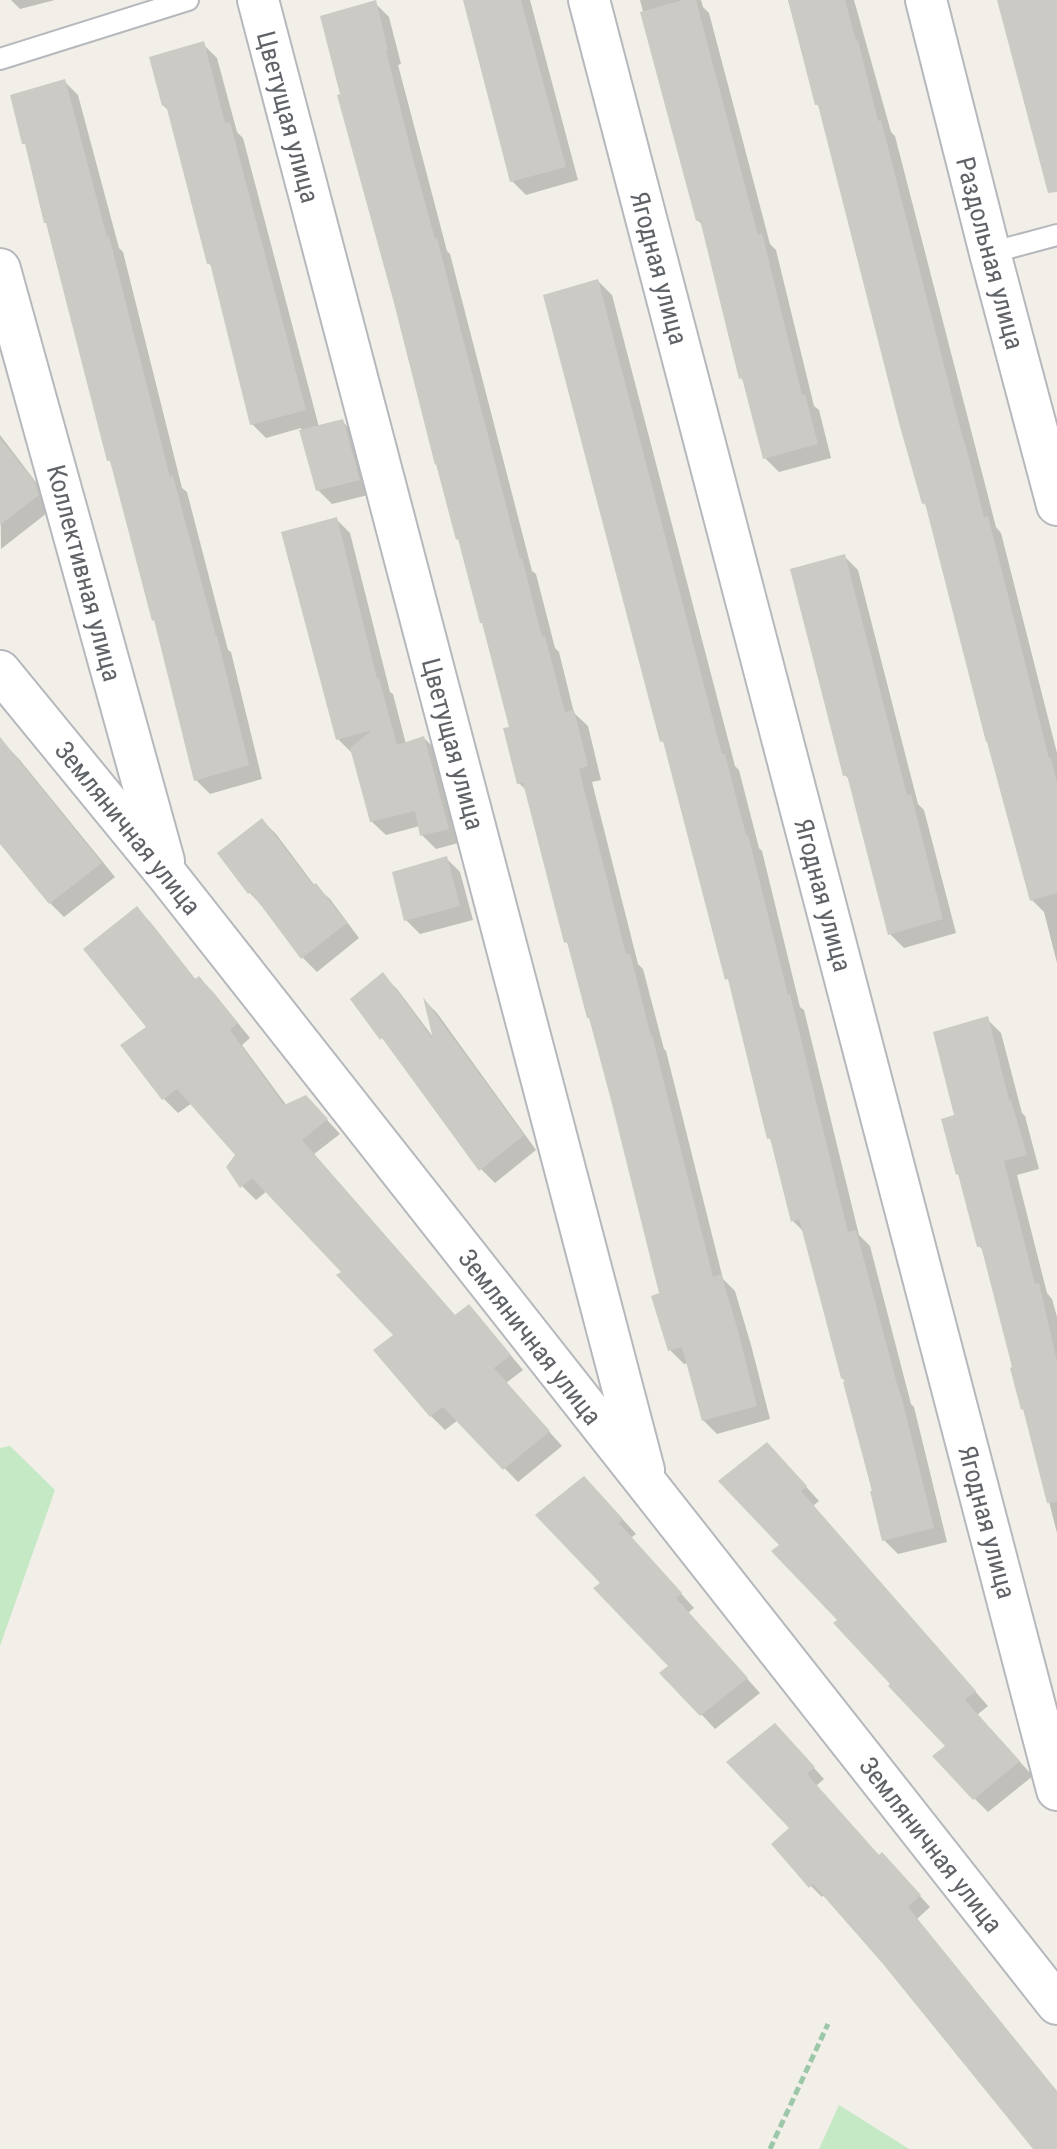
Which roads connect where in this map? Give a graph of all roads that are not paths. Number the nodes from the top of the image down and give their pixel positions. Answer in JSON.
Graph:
{"nodes":[{"id":1,"x":188,"y":0,"type":"edge"},
{"id":2,"x":258,"y":0,"type":"edge"},
{"id":3,"x":589,"y":0,"type":"edge"},
{"id":4,"x":926,"y":0,"type":"edge"},
{"id":5,"x":0,"y":59,"type":"edge"},
{"id":6,"x":1057,"y":235,"type":"edge"},
{"id":7,"x":990,"y":253,"type":"junction"},
{"id":8,"x":0,"y":269,"type":"edge"},
{"id":9,"x":1057,"y":505,"type":"edge"},
{"id":10,"x":0,"y":671,"type":"edge"},
{"id":11,"x":168,"y":876,"type":"junction"},
{"id":12,"x":648,"y":1488,"type":"junction"},
{"id":13,"x":1057,"y":1790,"type":"edge"},
{"id":14,"x":1057,"y":2004,"type":"edge"}],
"edges":[{"from":1,"to":5,"type":"lane"},
{"from":2,"to":12,"type":"street","name":"Цветущая улица"},
{"from":3,"to":13,"type":"street","name":"Ягодная улица"},
{"from":4,"to":7,"type":"street","name":"Раздольная улица"},
{"from":6,"to":7,"type":"lane"},
{"from":7,"to":9,"type":"street","name":"Раздольная улица"},
{"from":8,"to":11,"type":"street","name":"Коллективная улица"},
{"from":10,"to":11,"type":"street","name":"Земляничная улица"},
{"from":11,"to":12,"type":"street","name":"Земляничная улица"},
{"from":12,"to":14,"type":"street","name":"Земляничная улица"}]}
